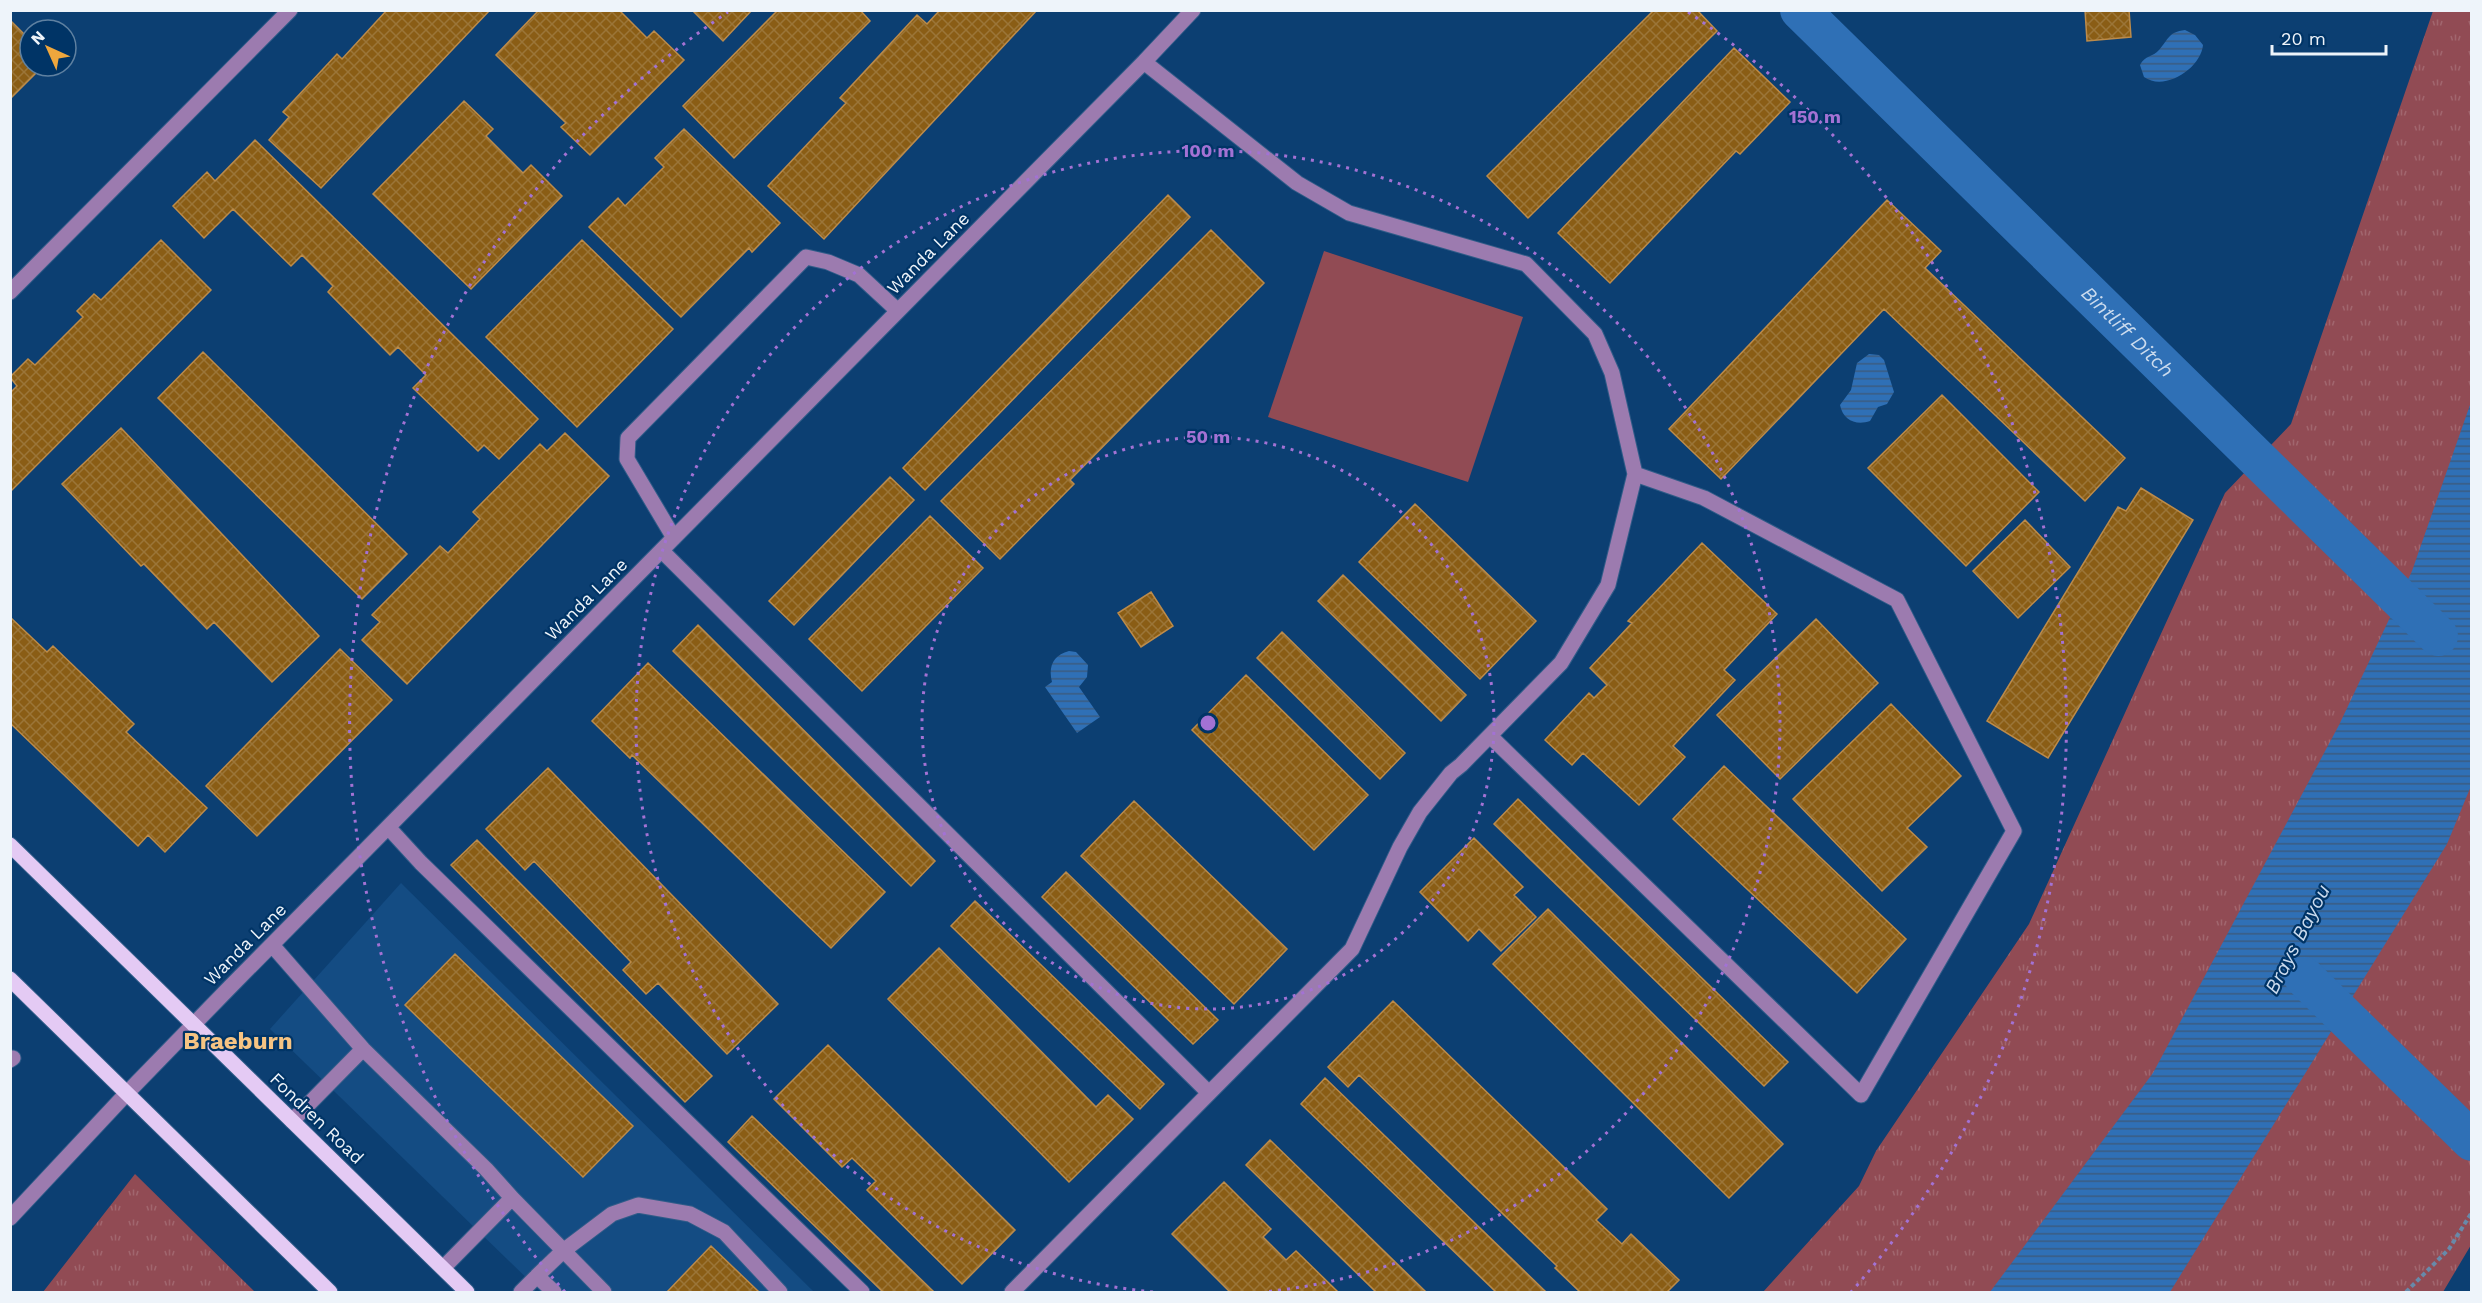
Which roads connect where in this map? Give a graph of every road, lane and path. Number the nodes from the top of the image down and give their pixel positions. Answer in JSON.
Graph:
{"nodes":[{"id":1,"x":290,"y":10,"type":"edge"},
{"id":2,"x":1193,"y":10,"type":"edge"},
{"id":3,"x":1144,"y":62,"type":"junction"},
{"id":4,"x":10,"y":292,"type":"edge"},
{"id":5,"x":898,"y":311,"type":"junction"},
{"id":6,"x":1635,"y":474,"type":"junction"},
{"id":7,"x":674,"y":538,"type":"junction"},
{"id":8,"x":662,"y":551,"type":"junction"},
{"id":9,"x":1490,"y":736,"type":"junction"},
{"id":10,"x":388,"y":827,"type":"junction"},
{"id":11,"x":10,"y":846,"type":"edge"},
{"id":12,"x":272,"y":945,"type":"junction"},
{"id":13,"x":10,"y":979,"type":"edge"},
{"id":14,"x":193,"y":1024,"type":"junction"},
{"id":15,"x":363,"y":1049,"type":"junction"},
{"id":16,"x":127,"y":1093,"type":"junction"},
{"id":17,"x":1209,"y":1093,"type":"junction"},
{"id":18,"x":292,"y":1121,"type":"junction"},
{"id":19,"x":512,"y":1198,"type":"junction"},
{"id":20,"x":2472,"y":1212,"type":"edge"},
{"id":21,"x":10,"y":1218,"type":"edge"},
{"id":22,"x":563,"y":1251,"type":"junction"},
{"id":23,"x":442,"y":1268,"type":"junction"},
{"id":24,"x":537,"y":1276,"type":"junction"},
{"id":25,"x":330,"y":1293,"type":"edge"},
{"id":26,"x":467,"y":1293,"type":"edge"},
{"id":27,"x":521,"y":1293,"type":"edge"},
{"id":28,"x":554,"y":1293,"type":"edge"},
{"id":29,"x":603,"y":1293,"type":"edge"},
{"id":30,"x":780,"y":1293,"type":"edge"},
{"id":31,"x":862,"y":1293,"type":"edge"},
{"id":32,"x":1012,"y":1293,"type":"edge"},
{"id":33,"x":2406,"y":1293,"type":"edge"}],
"edges":[{"from":1,"to":4,"type":"street"},
{"from":2,"to":3,"type":"street","name":"Wanda Lane"},
{"from":3,"to":5,"type":"street","name":"Wanda Lane"},
{"from":3,"to":6,"type":"street"},
{"from":5,"to":7,"type":"street","name":"Wanda Lane"},
{"from":5,"to":7,"type":"street"},
{"from":6,"to":9,"type":"street"},
{"from":6,"to":9,"type":"street"},
{"from":7,"to":8,"type":"street","name":"Wanda Lane"},
{"from":8,"to":10,"type":"street","name":"Wanda Lane"},
{"from":8,"to":17,"type":"street"},
{"from":9,"to":17,"type":"street"},
{"from":10,"to":12,"type":"street","name":"Wanda Lane"},
{"from":10,"to":31,"type":"street"},
{"from":11,"to":14,"type":"main road","name":"Fondren Road"},
{"from":12,"to":14,"type":"street","name":"Wanda Lane"},
{"from":12,"to":15,"type":"street"},
{"from":13,"to":16,"type":"main road"},
{"from":14,"to":16,"type":"street","name":"Wanda Lane"},
{"from":14,"to":18,"type":"main road","name":"Fondren Road"},
{"from":15,"to":18,"type":"street"},
{"from":15,"to":19,"type":"street"},
{"from":16,"to":21,"type":"street","name":"Wanda Lane"},
{"from":16,"to":25,"type":"main road"},
{"from":17,"to":32,"type":"street"},
{"from":18,"to":23,"type":"main road","name":"Fondren Road"},
{"from":19,"to":22,"type":"street"},
{"from":19,"to":23,"type":"street"},
{"from":20,"to":33,"type":"path"},
{"from":22,"to":24,"type":"street"},
{"from":22,"to":29,"type":"street"},
{"from":22,"to":30,"type":"street"},
{"from":23,"to":26,"type":"main road","name":"Fondren Road"},
{"from":24,"to":27,"type":"street"},
{"from":24,"to":28,"type":"street"}]}
